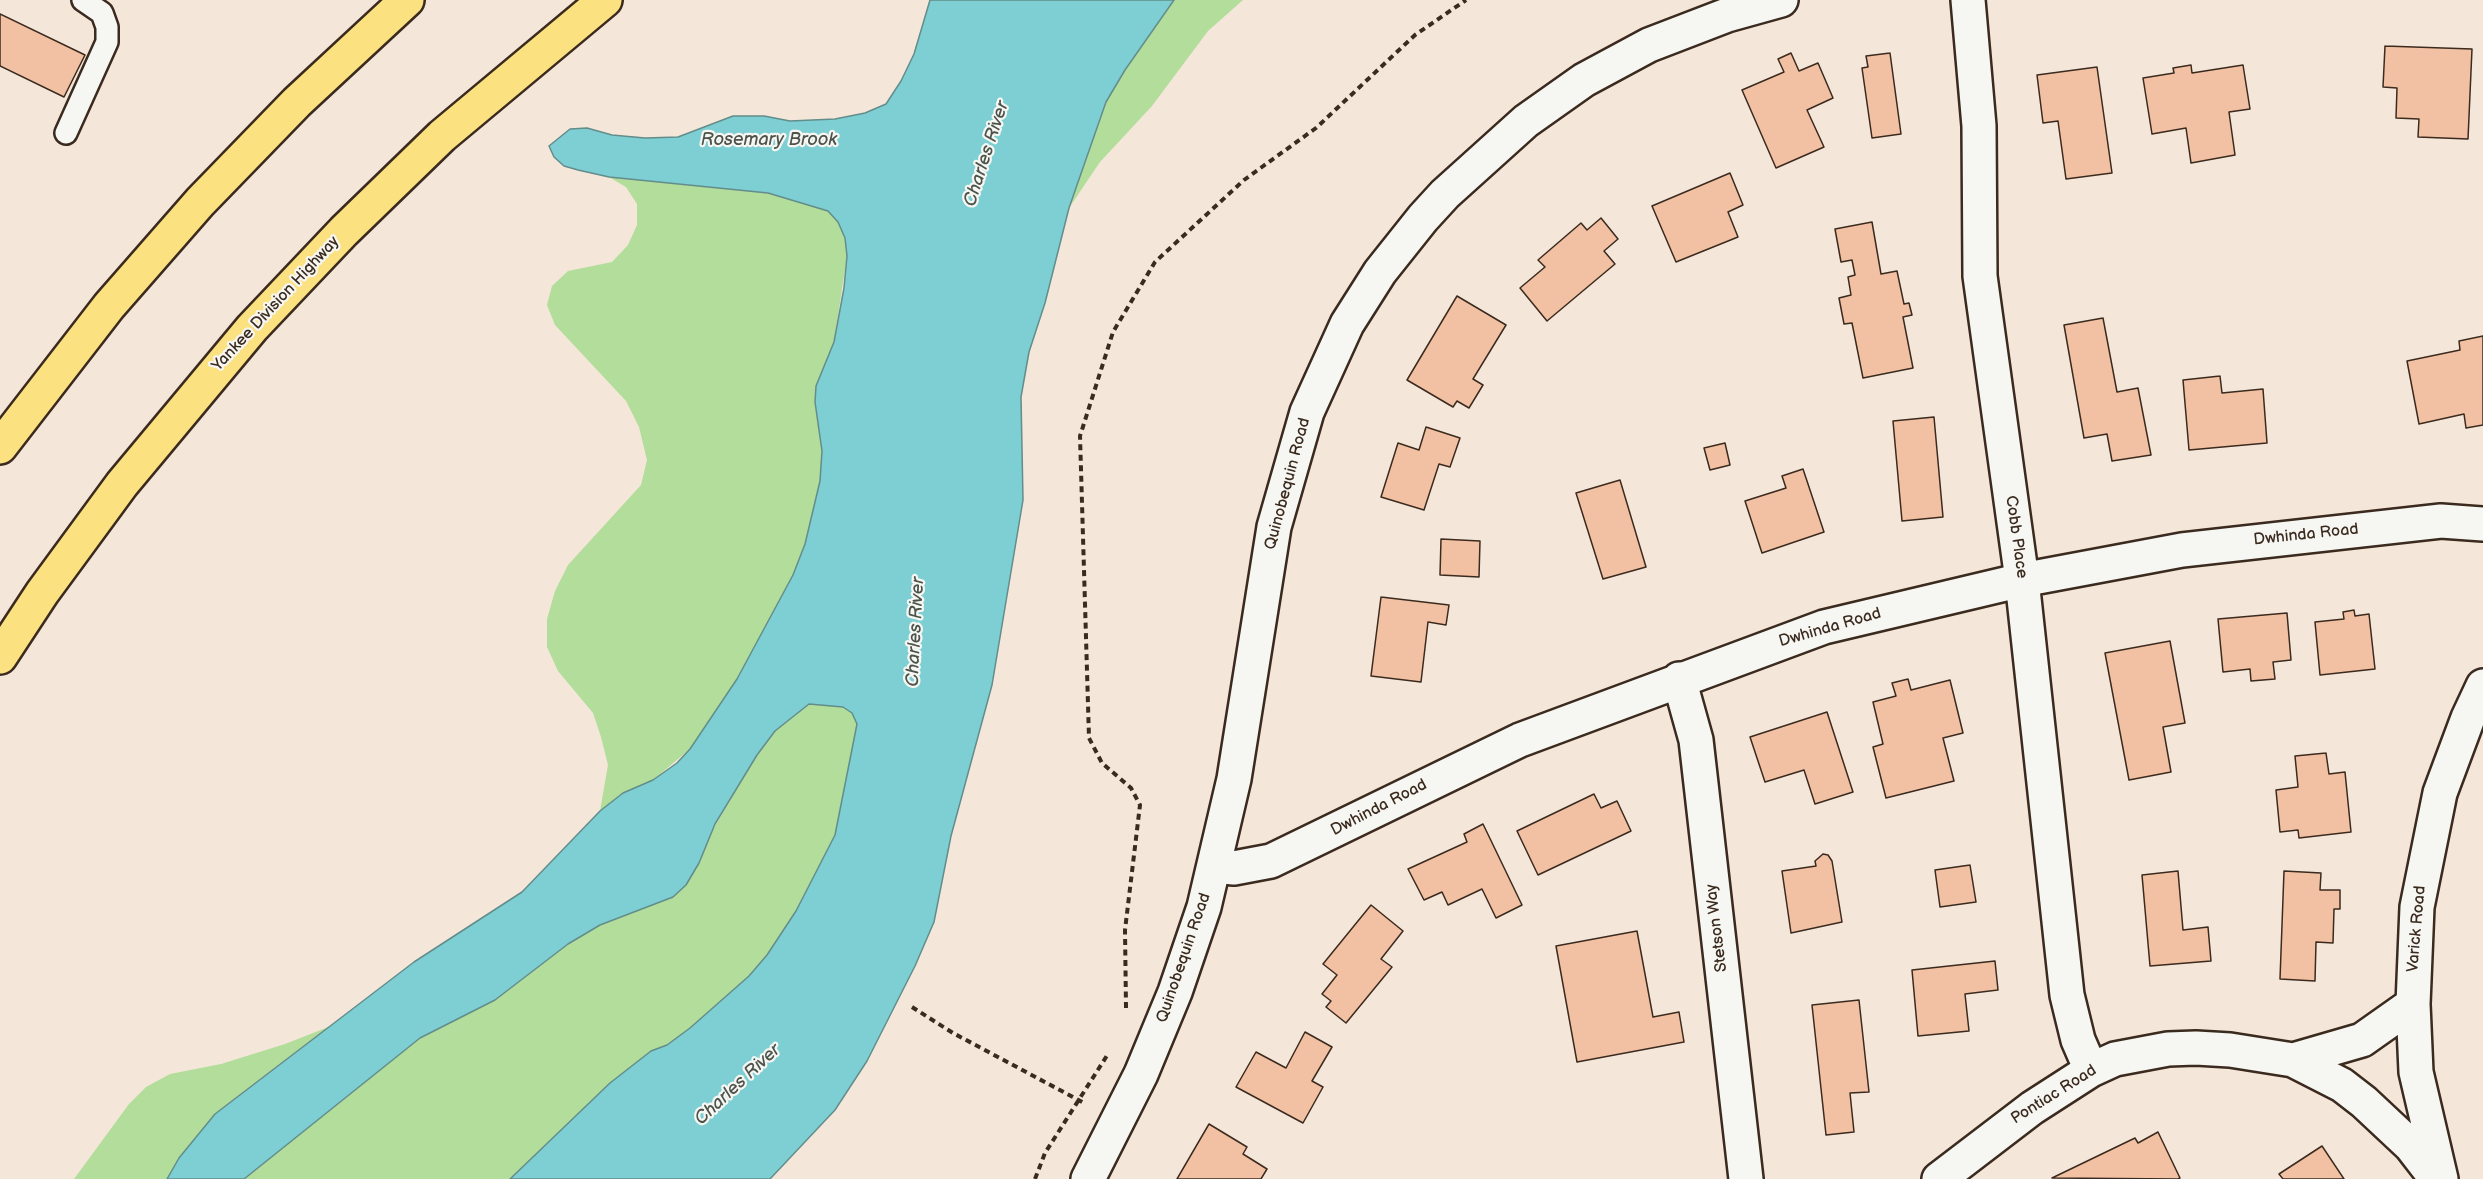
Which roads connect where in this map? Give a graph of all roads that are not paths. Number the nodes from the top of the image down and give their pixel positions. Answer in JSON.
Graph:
{"nodes":[{"id":1,"x":83,"y":0,"type":"edge"},
{"id":2,"x":407,"y":0,"type":"edge"},
{"id":3,"x":605,"y":0,"type":"edge"},
{"id":4,"x":1781,"y":0,"type":"edge"},
{"id":5,"x":1968,"y":0,"type":"edge"},
{"id":6,"x":66,"y":133,"type":"dead end"},
{"id":7,"x":0,"y":447,"type":"edge"},
{"id":8,"x":2483,"y":524,"type":"edge"},
{"id":9,"x":2022,"y":580,"type":"junction"},
{"id":10,"x":0,"y":657,"type":"edge"},
{"id":11,"x":1679,"y":679,"type":"junction"},
{"id":12,"x":2483,"y":687,"type":"edge"},
{"id":13,"x":1215,"y":866,"type":"junction"},
{"id":14,"x":2413,"y":1004,"type":"junction"},
{"id":15,"x":2293,"y":1060,"type":"junction"},
{"id":16,"x":2091,"y":1070,"type":"junction"},
{"id":17,"x":1088,"y":1179,"type":"edge"},
{"id":18,"x":1746,"y":1179,"type":"edge"},
{"id":19,"x":1939,"y":1179,"type":"edge"},
{"id":20,"x":2437,"y":1179,"type":"edge"},
{"id":21,"x":2441,"y":1179,"type":"edge"}],
"edges":[{"from":1,"to":6,"type":"lane"},
{"from":2,"to":7,"type":"highway"},
{"from":3,"to":10,"type":"highway","name":"Yankee Division Highway"},
{"from":4,"to":13,"type":"street","name":"Quinobequin Road"},
{"from":5,"to":9,"type":"street","name":"Cobb Place"},
{"from":8,"to":9,"type":"street","name":"Dwhinda Road"},
{"from":9,"to":11,"type":"street","name":"Dwhinda Road"},
{"from":9,"to":16,"type":"street","name":"Cobb Place"},
{"from":11,"to":13,"type":"street","name":"Dwhinda Road"},
{"from":11,"to":18,"type":"street","name":"Stetson Way"},
{"from":12,"to":14,"type":"street","name":"Varick Road"},
{"from":13,"to":17,"type":"street","name":"Quinobequin Road"},
{"from":14,"to":15,"type":"street","name":"Pontiac Road"},
{"from":14,"to":21,"type":"street","name":"Varick Road"},
{"from":15,"to":16,"type":"street","name":"Pontiac Road"},
{"from":15,"to":20,"type":"street","name":"Pontiac Road"},
{"from":16,"to":19,"type":"street","name":"Pontiac Road"}]}
